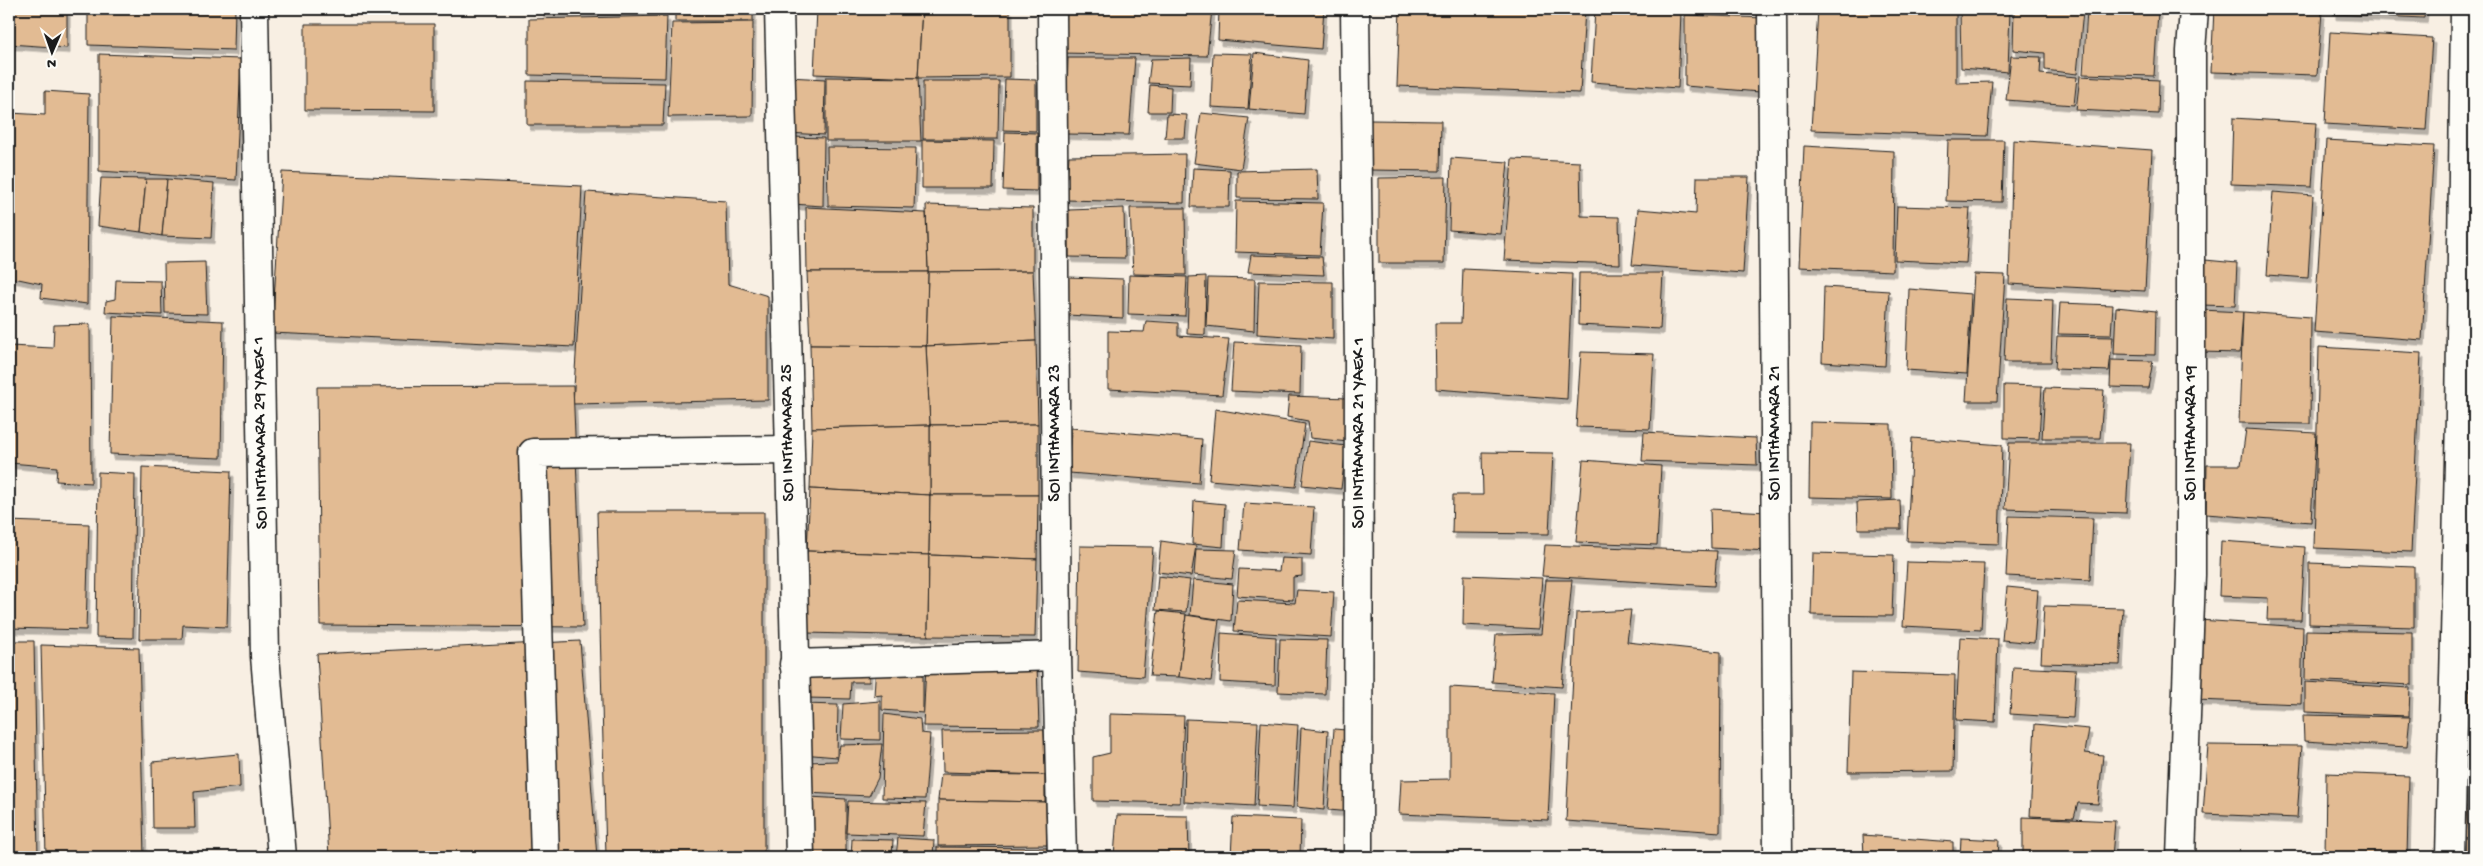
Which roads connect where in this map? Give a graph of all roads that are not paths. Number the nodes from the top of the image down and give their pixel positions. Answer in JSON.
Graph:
{"nodes":[{"id":1,"x":254,"y":9,"type":"edge"},
{"id":2,"x":778,"y":9,"type":"edge"},
{"id":3,"x":1052,"y":9,"type":"edge"},
{"id":4,"x":1356,"y":9,"type":"edge"},
{"id":5,"x":1772,"y":9,"type":"edge"},
{"id":6,"x":2194,"y":9,"type":"edge"},
{"id":7,"x":2465,"y":9,"type":"edge"},
{"id":8,"x":2469,"y":125,"type":"edge"},
{"id":9,"x":788,"y":450,"type":"junction"},
{"id":10,"x":2466,"y":551,"type":"edge"},
{"id":11,"x":1057,"y":656,"type":"junction"},
{"id":12,"x":794,"y":664,"type":"junction"},
{"id":13,"x":2463,"y":767,"type":"edge"},
{"id":14,"x":282,"y":857,"type":"edge"},
{"id":15,"x":545,"y":857,"type":"edge"},
{"id":16,"x":800,"y":857,"type":"edge"},
{"id":17,"x":1062,"y":857,"type":"edge"},
{"id":18,"x":1358,"y":857,"type":"edge"},
{"id":19,"x":1778,"y":857,"type":"edge"},
{"id":20,"x":2181,"y":857,"type":"edge"},
{"id":21,"x":2450,"y":857,"type":"edge"}],
"edges":[{"from":1,"to":14,"type":"street","name":"SOI INTHAMARA 29 YAEK 1"},
{"from":2,"to":9,"type":"street","name":"SOI INTHAMARA 25"},
{"from":3,"to":11,"type":"street","name":"SOI INTHAMARA 23"},
{"from":4,"to":18,"type":"street","name":"SOI INTHAMARA 21 YAEK 1"},
{"from":5,"to":19,"type":"street","name":"SOI INTHAMARA 21"},
{"from":6,"to":20,"type":"street","name":"SOI INTHAMARA 19"},
{"from":7,"to":8,"type":"street"},
{"from":8,"to":10,"type":"street"},
{"from":9,"to":12,"type":"street","name":"SOI INTHAMARA 25"},
{"from":9,"to":15,"type":"street"},
{"from":10,"to":13,"type":"street"},
{"from":11,"to":12,"type":"street"},
{"from":11,"to":17,"type":"street","name":"SOI INTHAMARA 23"},
{"from":12,"to":16,"type":"street","name":"SOI INTHAMARA 25"},
{"from":13,"to":21,"type":"street"}]}
